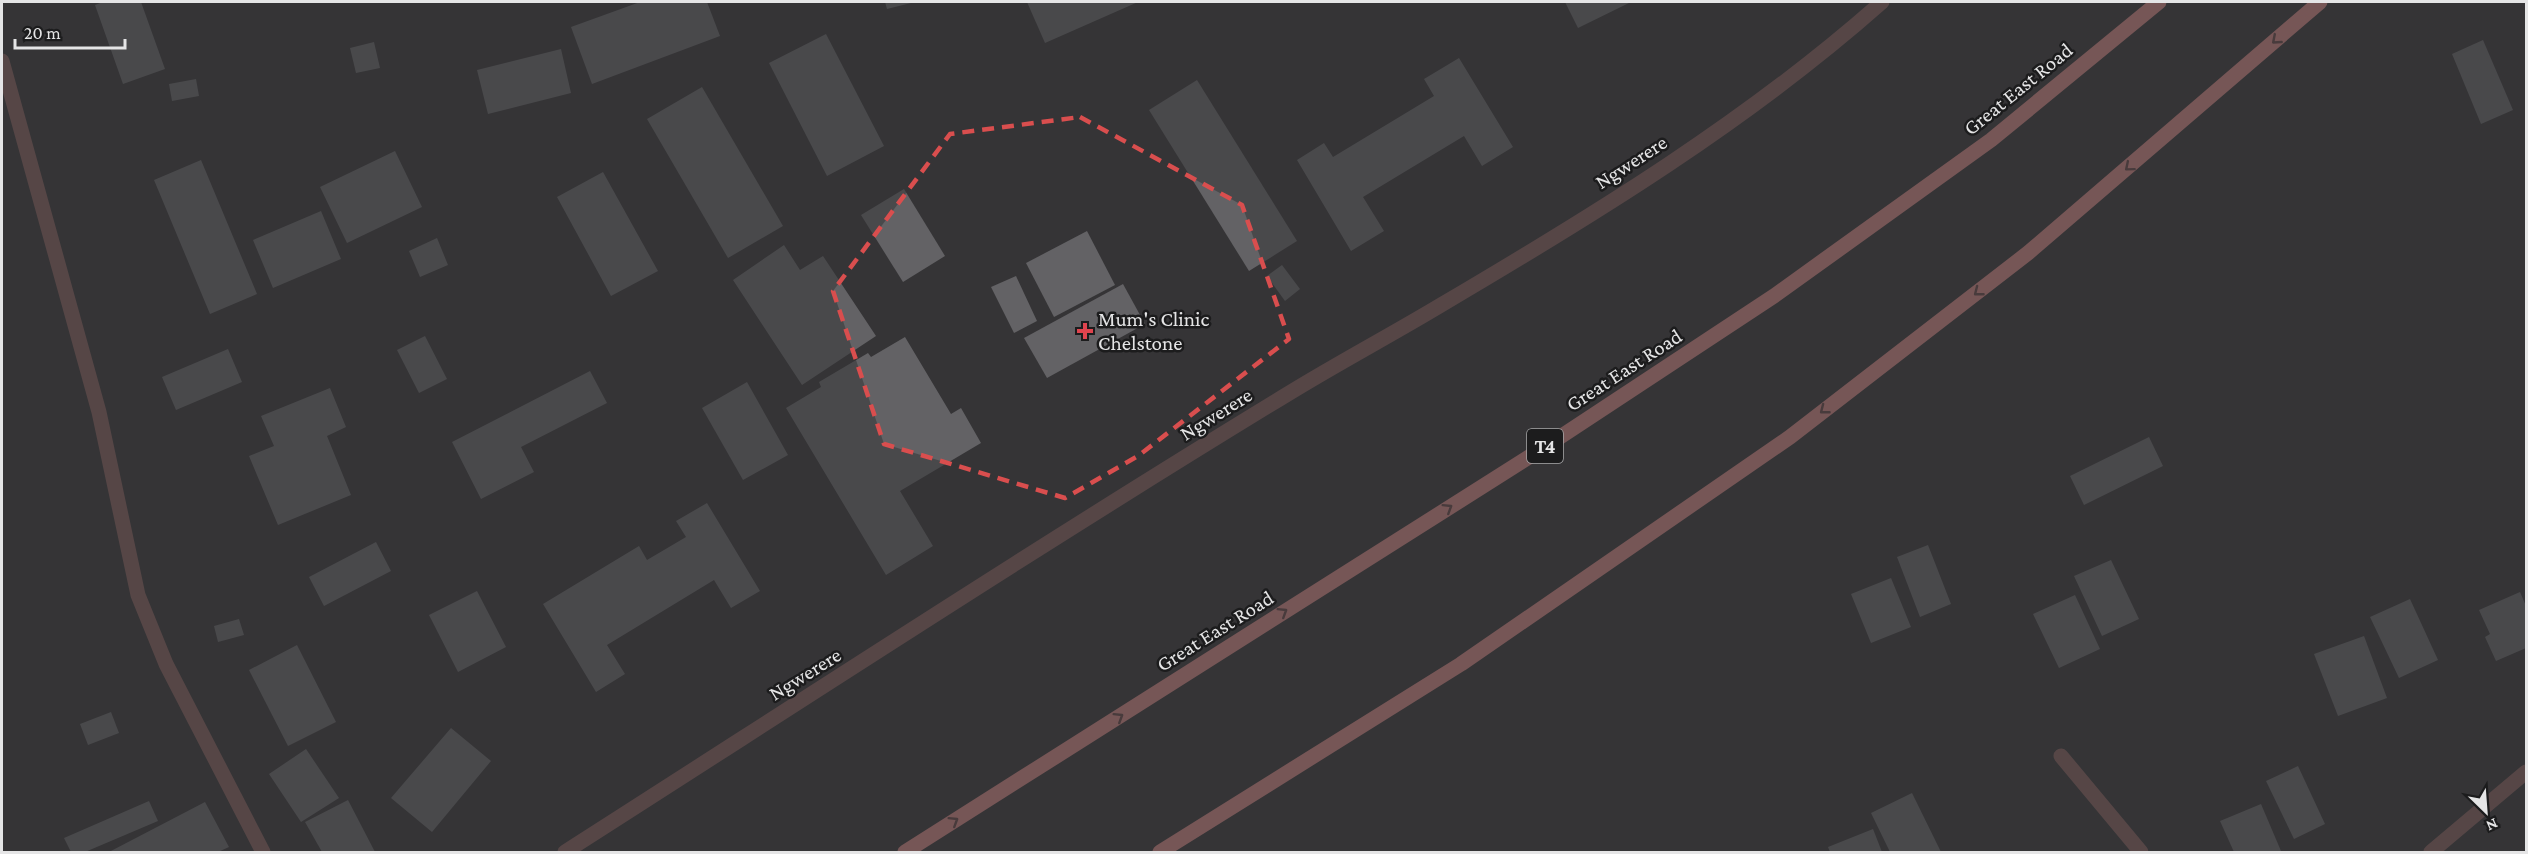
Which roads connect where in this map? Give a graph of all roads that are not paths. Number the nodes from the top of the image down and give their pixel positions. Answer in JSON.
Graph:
{"nodes":[{"id":1,"x":1882,"y":2,"type":"edge"},
{"id":2,"x":2159,"y":2,"type":"edge"},
{"id":3,"x":2320,"y":2,"type":"edge"},
{"id":4,"x":2,"y":61,"type":"edge"},
{"id":5,"x":2061,"y":756,"type":"dead end"},
{"id":6,"x":2526,"y":772,"type":"edge"},
{"id":7,"x":263,"y":852,"type":"edge"},
{"id":8,"x":565,"y":852,"type":"edge"},
{"id":9,"x":904,"y":852,"type":"edge"},
{"id":10,"x":1160,"y":852,"type":"edge"},
{"id":11,"x":2141,"y":852,"type":"edge"},
{"id":12,"x":2431,"y":852,"type":"edge"}],
"edges":[{"from":1,"to":8,"type":"street","name":"Ngwerere"},
{"from":9,"to":2,"type":"main road","name":"Great East Road","number":"T4","one_way":true},
{"from":3,"to":10,"type":"main road","one_way":true},
{"from":4,"to":7,"type":"street"},
{"from":5,"to":11,"type":"street"},
{"from":6,"to":12,"type":"street"}]}
